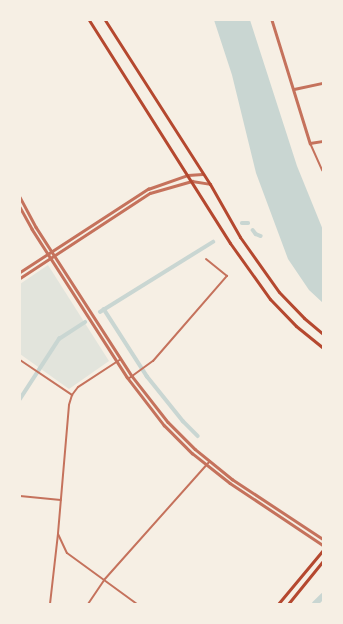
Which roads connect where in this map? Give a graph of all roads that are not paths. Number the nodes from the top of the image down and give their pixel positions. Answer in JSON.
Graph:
{"nodes":[{"id":1,"x":89,"y":20,"type":"edge"},
{"id":2,"x":104,"y":20,"type":"edge"},
{"id":3,"x":272,"y":20,"type":"edge"},
{"id":4,"x":323,"y":83,"type":"edge"},
{"id":5,"x":294,"y":89,"type":"junction"},
{"id":6,"x":323,"y":141,"type":"edge"},
{"id":7,"x":310,"y":143,"type":"junction"},
{"id":8,"x":322,"y":170,"type":"dead end"},
{"id":9,"x":202,"y":174,"type":"junction"},
{"id":10,"x":188,"y":175,"type":"junction"},
{"id":11,"x":192,"y":181,"type":"junction"},
{"id":12,"x":210,"y":184,"type":"junction"},
{"id":13,"x":20,"y":197,"type":"edge"},
{"id":14,"x":20,"y":207,"type":"edge"},
{"id":15,"x":52,"y":250,"type":"junction"},
{"id":16,"x":48,"y":253,"type":"junction"},
{"id":17,"x":55,"y":255,"type":"junction"},
{"id":18,"x":51,"y":258,"type":"junction"},
{"id":19,"x":206,"y":259,"type":"dead end"},
{"id":20,"x":20,"y":272,"type":"edge"},
{"id":21,"x":20,"y":278,"type":"edge"},
{"id":22,"x":323,"y":334,"type":"edge"},
{"id":23,"x":323,"y":348,"type":"edge"},
{"id":24,"x":121,"y":359,"type":"junction"},
{"id":25,"x":20,"y":360,"type":"edge"},
{"id":26,"x":117,"y":361,"type":"junction"},
{"id":27,"x":132,"y":376,"type":"junction"},
{"id":28,"x":128,"y":379,"type":"junction"},
{"id":29,"x":72,"y":395,"type":"junction"},
{"id":30,"x":210,"y":461,"type":"junction"},
{"id":31,"x":207,"y":465,"type":"junction"},
{"id":32,"x":20,"y":496,"type":"edge"},
{"id":33,"x":61,"y":500,"type":"junction"},
{"id":34,"x":58,"y":534,"type":"junction"},
{"id":35,"x":323,"y":539,"type":"edge"},
{"id":36,"x":323,"y":545,"type":"edge"},
{"id":37,"x":323,"y":550,"type":"edge"},
{"id":38,"x":323,"y":562,"type":"edge"},
{"id":39,"x":104,"y":580,"type":"junction"},
{"id":40,"x":50,"y":604,"type":"edge"},
{"id":41,"x":88,"y":604,"type":"edge"},
{"id":42,"x":137,"y":604,"type":"edge"},
{"id":43,"x":278,"y":604,"type":"edge"},
{"id":44,"x":288,"y":604,"type":"edge"}],
"edges":[{"from":1,"to":10,"type":"main road"},
{"from":2,"to":9,"type":"main road"},
{"from":3,"to":5,"type":"street"},
{"from":4,"to":5,"type":"street"},
{"from":5,"to":7,"type":"street"},
{"from":6,"to":7,"type":"street"},
{"from":7,"to":8,"type":"street"},
{"from":9,"to":10,"type":"street"},
{"from":9,"to":12,"type":"main road"},
{"from":10,"to":11,"type":"main road"},
{"from":10,"to":15,"type":"street"},
{"from":11,"to":12,"type":"street"},
{"from":11,"to":17,"type":"street"},
{"from":11,"to":23,"type":"main road"},
{"from":12,"to":22,"type":"main road"},
{"from":13,"to":15,"type":"street"},
{"from":14,"to":16,"type":"street"},
{"from":15,"to":16,"type":"street"},
{"from":15,"to":17,"type":"street"},
{"from":16,"to":18,"type":"street"},
{"from":16,"to":20,"type":"street"},
{"from":17,"to":18,"type":"street"},
{"from":17,"to":24,"type":"street"},
{"from":18,"to":21,"type":"street"},
{"from":18,"to":26,"type":"street"},
{"from":19,"to":27,"type":"street"},
{"from":24,"to":26,"type":"street"},
{"from":24,"to":27,"type":"street"},
{"from":25,"to":29,"type":"street"},
{"from":26,"to":28,"type":"street"},
{"from":26,"to":29,"type":"street"},
{"from":27,"to":28,"type":"street"},
{"from":27,"to":30,"type":"street"},
{"from":28,"to":31,"type":"street"},
{"from":29,"to":33,"type":"street"},
{"from":30,"to":31,"type":"street"},
{"from":30,"to":35,"type":"street"},
{"from":31,"to":36,"type":"street"},
{"from":31,"to":39,"type":"street"},
{"from":32,"to":33,"type":"street"},
{"from":33,"to":34,"type":"street"},
{"from":34,"to":39,"type":"street"},
{"from":34,"to":40,"type":"street"},
{"from":37,"to":43,"type":"main road"},
{"from":38,"to":44,"type":"main road"},
{"from":39,"to":41,"type":"street"},
{"from":39,"to":42,"type":"street"}]}
